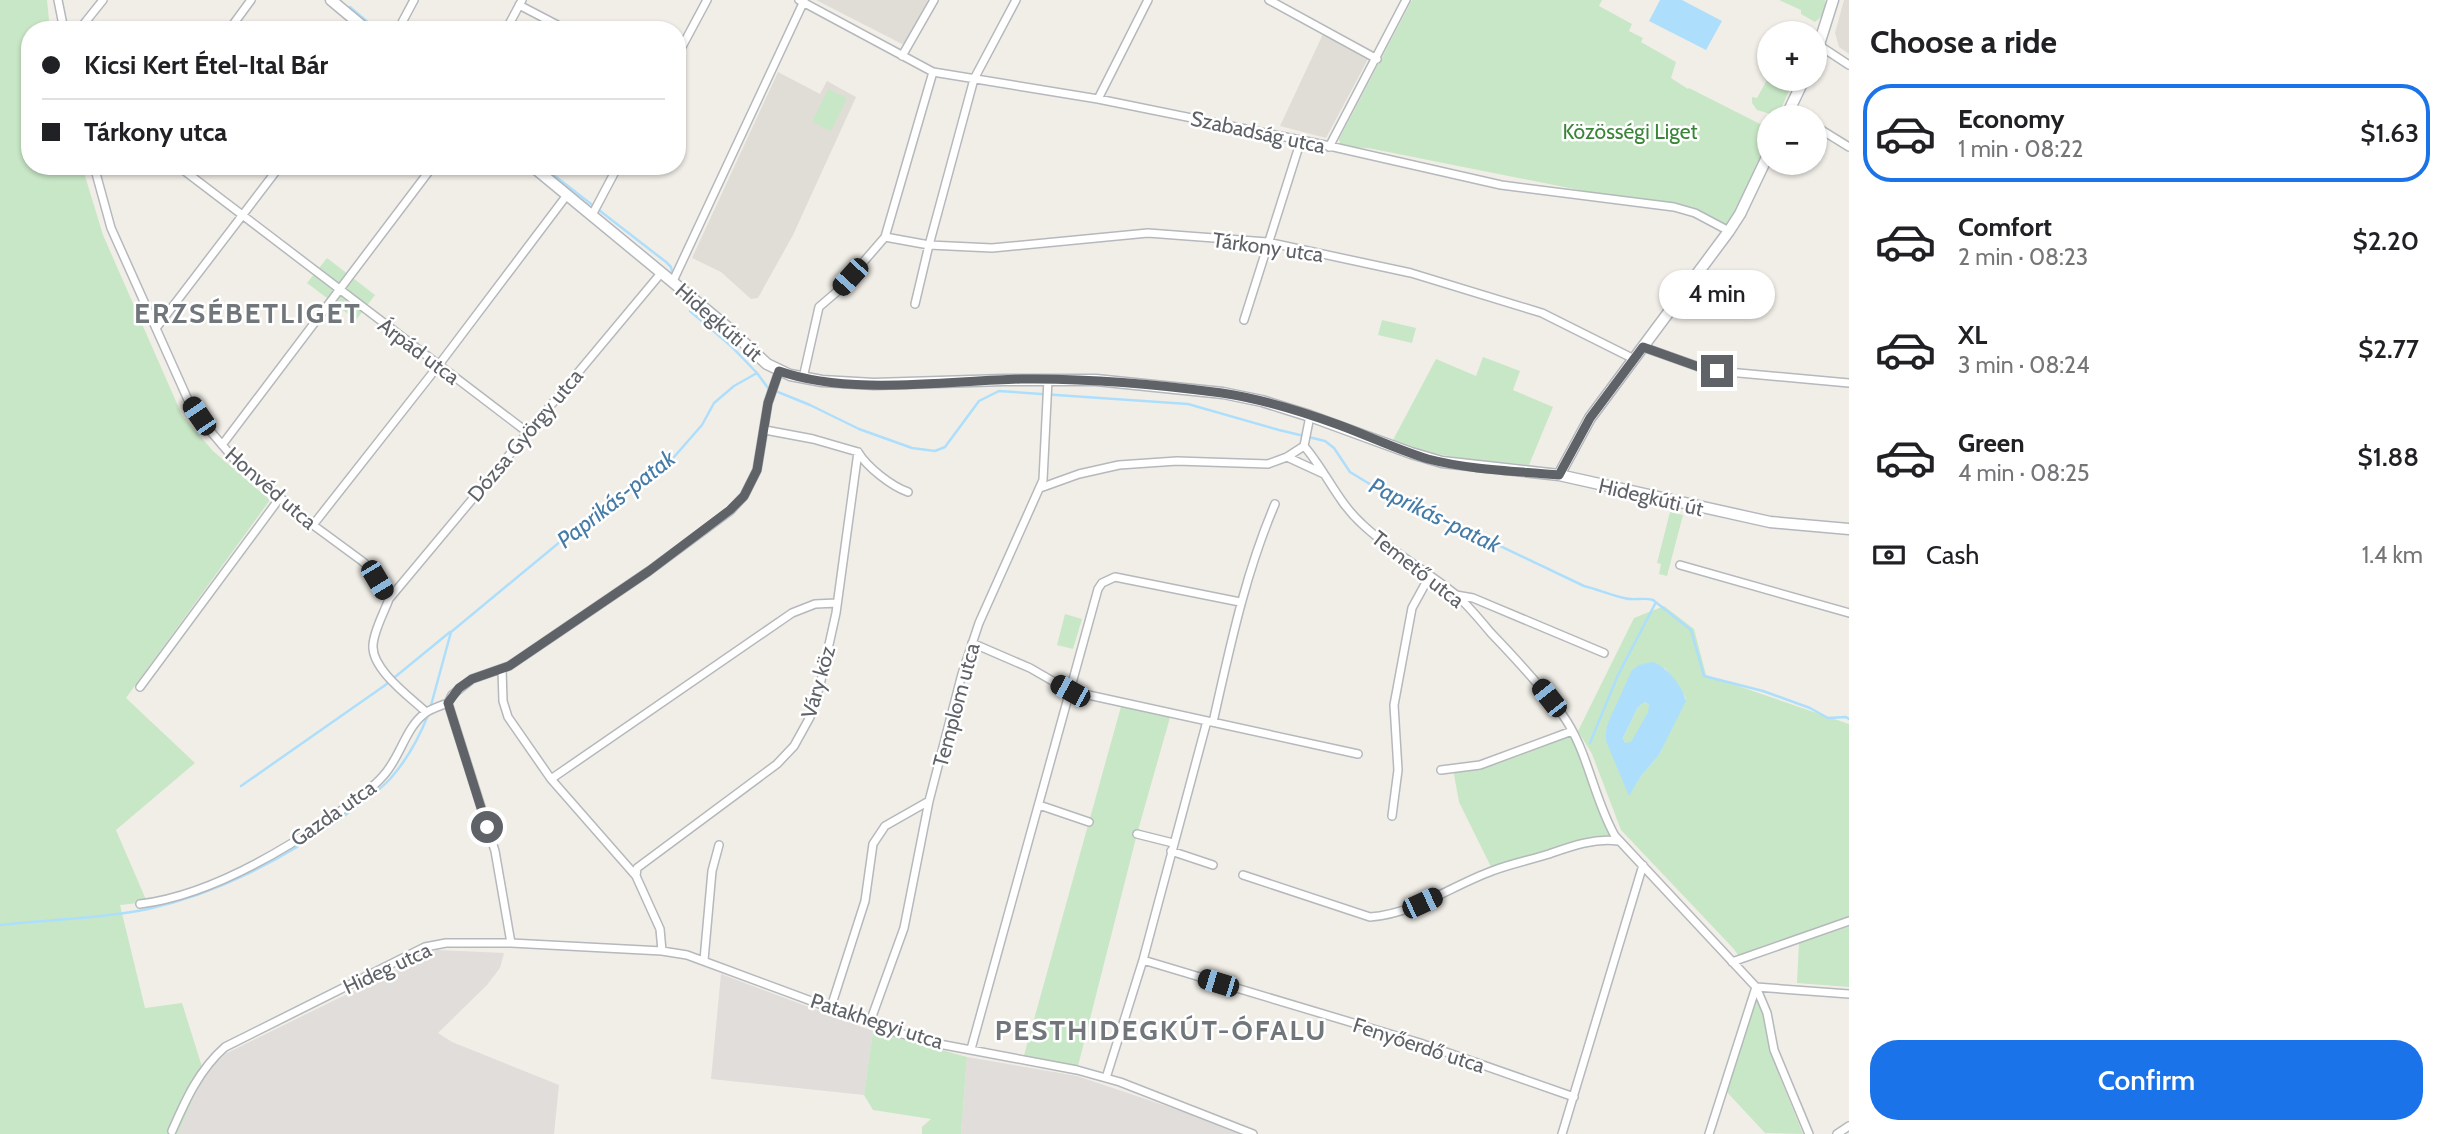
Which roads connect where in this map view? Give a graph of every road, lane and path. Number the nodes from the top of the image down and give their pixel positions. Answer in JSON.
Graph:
{"nodes":[{"id":1,"x":58,"y":0,"type":"edge"},
{"id":2,"x":103,"y":0,"type":"edge"},
{"id":3,"x":251,"y":0,"type":"edge"},
{"id":4,"x":331,"y":0,"type":"edge"},
{"id":5,"x":414,"y":0,"type":"edge"},
{"id":6,"x":707,"y":0,"type":"edge"},
{"id":7,"x":934,"y":0,"type":"edge"},
{"id":8,"x":1016,"y":0,"type":"edge"},
{"id":9,"x":1148,"y":0,"type":"edge"},
{"id":10,"x":1269,"y":0,"type":"edge"},
{"id":11,"x":1406,"y":0,"type":"edge"},
{"id":12,"x":1833,"y":0,"type":"edge"},
{"id":13,"x":802,"y":1,"type":"edge"},
{"id":14,"x":520,"y":2,"type":"edge"},
{"id":15,"x":62,"y":21,"type":"edge"},
{"id":16,"x":86,"y":21,"type":"edge"},
{"id":17,"x":236,"y":21,"type":"edge"},
{"id":18,"x":356,"y":21,"type":"edge"},
{"id":19,"x":403,"y":21,"type":"edge"},
{"id":20,"x":510,"y":21,"type":"edge"},
{"id":21,"x":552,"y":21,"type":"edge"},
{"id":22,"x":1827,"y":21,"type":"edge"},
{"id":23,"x":686,"y":39,"type":"edge"},
{"id":24,"x":1827,"y":51,"type":"edge"},
{"id":25,"x":902,"y":56,"type":"junction"},
{"id":26,"x":1377,"y":59,"type":"junction"},
{"id":27,"x":1849,"y":65,"type":"edge"},
{"id":28,"x":933,"y":72,"type":"junction"},
{"id":29,"x":974,"y":79,"type":"junction"},
{"id":30,"x":1098,"y":99,"type":"junction"},
{"id":31,"x":1827,"y":133,"type":"edge"},
{"id":32,"x":1301,"y":141,"type":"junction"},
{"id":33,"x":1329,"y":146,"type":"junction"},
{"id":34,"x":1849,"y":147,"type":"edge"},
{"id":35,"x":96,"y":175,"type":"edge"},
{"id":36,"x":190,"y":175,"type":"edge"},
{"id":37,"x":273,"y":175,"type":"edge"},
{"id":38,"x":426,"y":175,"type":"edge"},
{"id":39,"x":543,"y":175,"type":"edge"},
{"id":40,"x":613,"y":175,"type":"edge"},
{"id":41,"x":1759,"y":175,"type":"edge"},
{"id":42,"x":567,"y":195,"type":"junction"},
{"id":43,"x":594,"y":212,"type":"junction"},
{"id":44,"x":242,"y":215,"type":"junction"},
{"id":45,"x":1729,"y":231,"type":"junction"},
{"id":46,"x":885,"y":237,"type":"junction"},
{"id":47,"x":1267,"y":242,"type":"junction"},
{"id":48,"x":929,"y":245,"type":"junction"},
{"id":49,"x":662,"y":272,"type":"junction"},
{"id":50,"x":673,"y":281,"type":"junction"},
{"id":51,"x":340,"y":289,"type":"junction"},
{"id":52,"x":915,"y":303,"type":"dead end"},
{"id":53,"x":1244,"y":320,"type":"dead end"},
{"id":54,"x":157,"y":327,"type":"junction"},
{"id":55,"x":1643,"y":347,"type":"junction"},
{"id":56,"x":1634,"y":359,"type":"junction"},
{"id":57,"x":438,"y":366,"type":"junction"},
{"id":58,"x":779,"y":371,"type":"junction"},
{"id":59,"x":803,"y":378,"type":"junction"},
{"id":60,"x":1048,"y":383,"type":"junction"},
{"id":61,"x":1849,"y":383,"type":"edge"},
{"id":62,"x":1310,"y":416,"type":"junction"},
{"id":63,"x":765,"y":430,"type":"junction"},
{"id":64,"x":527,"y":432,"type":"junction"},
{"id":65,"x":1305,"y":443,"type":"junction"},
{"id":66,"x":222,"y":445,"type":"junction"},
{"id":67,"x":858,"y":452,"type":"junction"},
{"id":68,"x":1287,"y":457,"type":"junction"},
{"id":69,"x":1325,"y":475,"type":"junction"},
{"id":70,"x":1559,"y":475,"type":"junction"},
{"id":71,"x":1040,"y":488,"type":"junction"},
{"id":72,"x":908,"y":492,"type":"dead end"},
{"id":73,"x":279,"y":499,"type":"junction"},
{"id":74,"x":1275,"y":504,"type":"dead end"},
{"id":75,"x":313,"y":525,"type":"junction"},
{"id":76,"x":1849,"y":528,"type":"edge"},
{"id":77,"x":1680,"y":565,"type":"dead end"},
{"id":78,"x":1429,"y":577,"type":"junction"},
{"id":79,"x":1455,"y":594,"type":"junction"},
{"id":80,"x":389,"y":599,"type":"junction"},
{"id":81,"x":1240,"y":602,"type":"junction"},
{"id":82,"x":837,"y":603,"type":"junction"},
{"id":83,"x":1849,"y":613,"type":"edge"},
{"id":84,"x":972,"y":643,"type":"junction"},
{"id":85,"x":1604,"y":653,"type":"dead end"},
{"id":86,"x":502,"y":669,"type":"junction"},
{"id":87,"x":140,"y":687,"type":"dead end"},
{"id":88,"x":1070,"y":691,"type":"junction"},
{"id":89,"x":448,"y":703,"type":"junction"},
{"id":90,"x":429,"y":711,"type":"junction"},
{"id":91,"x":1210,"y":721,"type":"junction"},
{"id":92,"x":1572,"y":731,"type":"junction"},
{"id":93,"x":1359,"y":754,"type":"dead end"},
{"id":94,"x":1441,"y":770,"type":"dead end"},
{"id":95,"x":551,"y":779,"type":"junction"},
{"id":96,"x":929,"y":801,"type":"junction"},
{"id":97,"x":1039,"y":805,"type":"junction"},
{"id":98,"x":1392,"y":816,"type":"dead end"},
{"id":99,"x":1088,"y":822,"type":"dead end"},
{"id":100,"x":1137,"y":834,"type":"dead end"},
{"id":101,"x":1618,"y":841,"type":"junction"},
{"id":102,"x":719,"y":845,"type":"dead end"},
{"id":103,"x":1172,"y":847,"type":"junction"},
{"id":104,"x":1213,"y":864,"type":"dead end"},
{"id":105,"x":1643,"y":865,"type":"junction"},
{"id":106,"x":1243,"y":875,"type":"dead end"},
{"id":107,"x":636,"y":876,"type":"junction"},
{"id":108,"x":140,"y":904,"type":"dead end"},
{"id":109,"x":1849,"y":921,"type":"edge"},
{"id":110,"x":511,"y":943,"type":"junction"},
{"id":111,"x":662,"y":951,"type":"junction"},
{"id":112,"x":704,"y":960,"type":"junction"},
{"id":113,"x":1143,"y":960,"type":"junction"},
{"id":114,"x":1732,"y":962,"type":"junction"},
{"id":115,"x":1756,"y":986,"type":"junction"},
{"id":116,"x":1849,"y":994,"type":"edge"},
{"id":117,"x":831,"y":1007,"type":"junction"},
{"id":118,"x":870,"y":1022,"type":"junction"},
{"id":119,"x":971,"y":1049,"type":"junction"},
{"id":120,"x":1106,"y":1078,"type":"junction"},
{"id":121,"x":1574,"y":1097,"type":"junction"},
{"id":122,"x":1849,"y":1126,"type":"edge"},
{"id":123,"x":172,"y":1131,"type":"dead end"},
{"id":124,"x":1253,"y":1134,"type":"edge"},
{"id":125,"x":1562,"y":1134,"type":"edge"},
{"id":126,"x":1709,"y":1134,"type":"edge"},
{"id":127,"x":1809,"y":1134,"type":"edge"},
{"id":128,"x":1837,"y":1134,"type":"edge"}],
"edges":[{"from":1,"to":15,"type":"street"},
{"from":2,"to":16,"type":"street"},
{"from":3,"to":17,"type":"street"},
{"from":4,"to":18,"type":"main road"},
{"from":5,"to":19,"type":"street"},
{"from":6,"to":23,"type":"street"},
{"from":7,"to":25,"type":"street"},
{"from":8,"to":29,"type":"street"},
{"from":9,"to":30,"type":"street"},
{"from":10,"to":26,"type":"street"},
{"from":11,"to":26,"type":"street"},
{"from":12,"to":22,"type":"main road"},
{"from":13,"to":25,"type":"street","name":"Szabadság utca"},
{"from":13,"to":50,"type":"street"},
{"from":14,"to":20,"type":"street"},
{"from":14,"to":21,"type":"street"},
{"from":24,"to":27,"type":"street"},
{"from":25,"to":28,"type":"street","name":"Szabadság utca"},
{"from":26,"to":33,"type":"street"},
{"from":28,"to":29,"type":"street","name":"Szabadság utca"},
{"from":28,"to":46,"type":"street"},
{"from":29,"to":30,"type":"street","name":"Szabadság utca"},
{"from":29,"to":48,"type":"street"},
{"from":30,"to":32,"type":"street","name":"Szabadság utca"},
{"from":31,"to":34,"type":"street"},
{"from":32,"to":33,"type":"street","name":"Szabadság utca"},
{"from":32,"to":47,"type":"street"},
{"from":33,"to":45,"type":"street","name":"Szabadság utca"},
{"from":35,"to":54,"type":"street","name":"Honvéd utca"},
{"from":36,"to":44,"type":"street","name":"Árpád utca"},
{"from":37,"to":44,"type":"street"},
{"from":38,"to":51,"type":"street"},
{"from":39,"to":42,"type":"main road","name":"Hidegkúti út"},
{"from":40,"to":43,"type":"street"},
{"from":41,"to":45,"type":"main road"},
{"from":42,"to":43,"type":"main road","name":"Hidegkúti út"},
{"from":42,"to":57,"type":"street"},
{"from":43,"to":49,"type":"main road","name":"Hidegkúti út"},
{"from":44,"to":51,"type":"street","name":"Árpád utca"},
{"from":44,"to":54,"type":"street"},
{"from":45,"to":55,"type":"main road"},
{"from":46,"to":48,"type":"street","name":"Tárkony utca"},
{"from":46,"to":59,"type":"street"},
{"from":47,"to":48,"type":"street","name":"Tárkony utca"},
{"from":47,"to":53,"type":"street"},
{"from":47,"to":56,"type":"street","name":"Tárkony utca"},
{"from":48,"to":52,"type":"street"},
{"from":49,"to":50,"type":"main road","name":"Hidegkúti út"},
{"from":49,"to":64,"type":"street","name":"Dózsa György utca"},
{"from":50,"to":58,"type":"main road","name":"Hidegkúti út"},
{"from":51,"to":57,"type":"street","name":"Árpád utca"},
{"from":51,"to":66,"type":"street"},
{"from":54,"to":66,"type":"street","name":"Honvéd utca"},
{"from":55,"to":56,"type":"main road"},
{"from":55,"to":61,"type":"street"},
{"from":56,"to":70,"type":"main road"},
{"from":57,"to":64,"type":"street","name":"Árpád utca"},
{"from":57,"to":75,"type":"street"},
{"from":58,"to":59,"type":"main road","name":"Hidegkúti út"},
{"from":58,"to":63,"type":"street"},
{"from":59,"to":60,"type":"main road","name":"Hidegkúti út"},
{"from":60,"to":62,"type":"main road","name":"Hidegkúti út"},
{"from":60,"to":71,"type":"street","name":"Templom utca"},
{"from":62,"to":65,"type":"street"},
{"from":62,"to":70,"type":"main road","name":"Hidegkúti út"},
{"from":63,"to":67,"type":"street"},
{"from":63,"to":86,"type":"street"},
{"from":64,"to":80,"type":"street","name":"Dózsa György utca"},
{"from":65,"to":68,"type":"street"},
{"from":65,"to":69,"type":"street","name":"Temető utca"},
{"from":66,"to":73,"type":"street","name":"Honvéd utca"},
{"from":67,"to":72,"type":"street"},
{"from":67,"to":82,"type":"street","name":"Váry köz"},
{"from":68,"to":69,"type":"street"},
{"from":68,"to":71,"type":"street"},
{"from":69,"to":78,"type":"street","name":"Temető utca"},
{"from":70,"to":76,"type":"main road","name":"Hidegkúti út"},
{"from":71,"to":84,"type":"street","name":"Templom utca"},
{"from":73,"to":75,"type":"street","name":"Honvéd utca"},
{"from":73,"to":87,"type":"street"},
{"from":74,"to":81,"type":"street"},
{"from":75,"to":80,"type":"street","name":"Honvéd utca"},
{"from":77,"to":83,"type":"street"},
{"from":78,"to":79,"type":"street","name":"Temető utca"},
{"from":78,"to":98,"type":"street"},
{"from":79,"to":85,"type":"street"},
{"from":79,"to":92,"type":"street","name":"Temető utca"},
{"from":80,"to":90,"type":"street","name":"Dózsa György utca"},
{"from":81,"to":88,"type":"street"},
{"from":81,"to":91,"type":"street"},
{"from":82,"to":95,"type":"street"},
{"from":82,"to":107,"type":"street","name":"Váry köz"},
{"from":84,"to":88,"type":"street"},
{"from":84,"to":96,"type":"street","name":"Templom utca"},
{"from":86,"to":89,"type":"street"},
{"from":86,"to":95,"type":"street"},
{"from":88,"to":91,"type":"street"},
{"from":88,"to":97,"type":"street"},
{"from":89,"to":90,"type":"street"},
{"from":89,"to":110,"type":"street"},
{"from":90,"to":108,"type":"street","name":"Gazda utca"},
{"from":91,"to":93,"type":"street"},
{"from":91,"to":103,"type":"street"},
{"from":92,"to":94,"type":"street"},
{"from":92,"to":101,"type":"street","name":"Temető utca"},
{"from":95,"to":107,"type":"street"},
{"from":96,"to":117,"type":"street"},
{"from":96,"to":118,"type":"street","name":"Templom utca"},
{"from":97,"to":99,"type":"street"},
{"from":97,"to":119,"type":"street"},
{"from":100,"to":103,"type":"street"},
{"from":101,"to":105,"type":"street","name":"Temető utca"},
{"from":101,"to":106,"type":"street"},
{"from":102,"to":112,"type":"street"},
{"from":103,"to":104,"type":"street"},
{"from":103,"to":113,"type":"street"},
{"from":105,"to":114,"type":"street","name":"Temető utca"},
{"from":105,"to":121,"type":"street"},
{"from":107,"to":111,"type":"street"},
{"from":109,"to":114,"type":"street"},
{"from":110,"to":111,"type":"street","name":"Hideg utca"},
{"from":110,"to":123,"type":"street","name":"Hideg utca"},
{"from":111,"to":112,"type":"street","name":"Patakhegyi utca"},
{"from":112,"to":117,"type":"street","name":"Patakhegyi utca"},
{"from":113,"to":120,"type":"street"},
{"from":113,"to":121,"type":"street","name":"Fenyőerdő utca"},
{"from":114,"to":115,"type":"street","name":"Temető utca"},
{"from":115,"to":116,"type":"street"},
{"from":115,"to":126,"type":"street"},
{"from":115,"to":127,"type":"street"},
{"from":117,"to":118,"type":"street","name":"Patakhegyi utca"},
{"from":118,"to":119,"type":"street","name":"Patakhegyi utca"},
{"from":119,"to":120,"type":"street","name":"Patakhegyi utca"},
{"from":120,"to":124,"type":"street","name":"Patakhegyi utca"},
{"from":121,"to":125,"type":"street"},
{"from":122,"to":128,"type":"street"}]}
